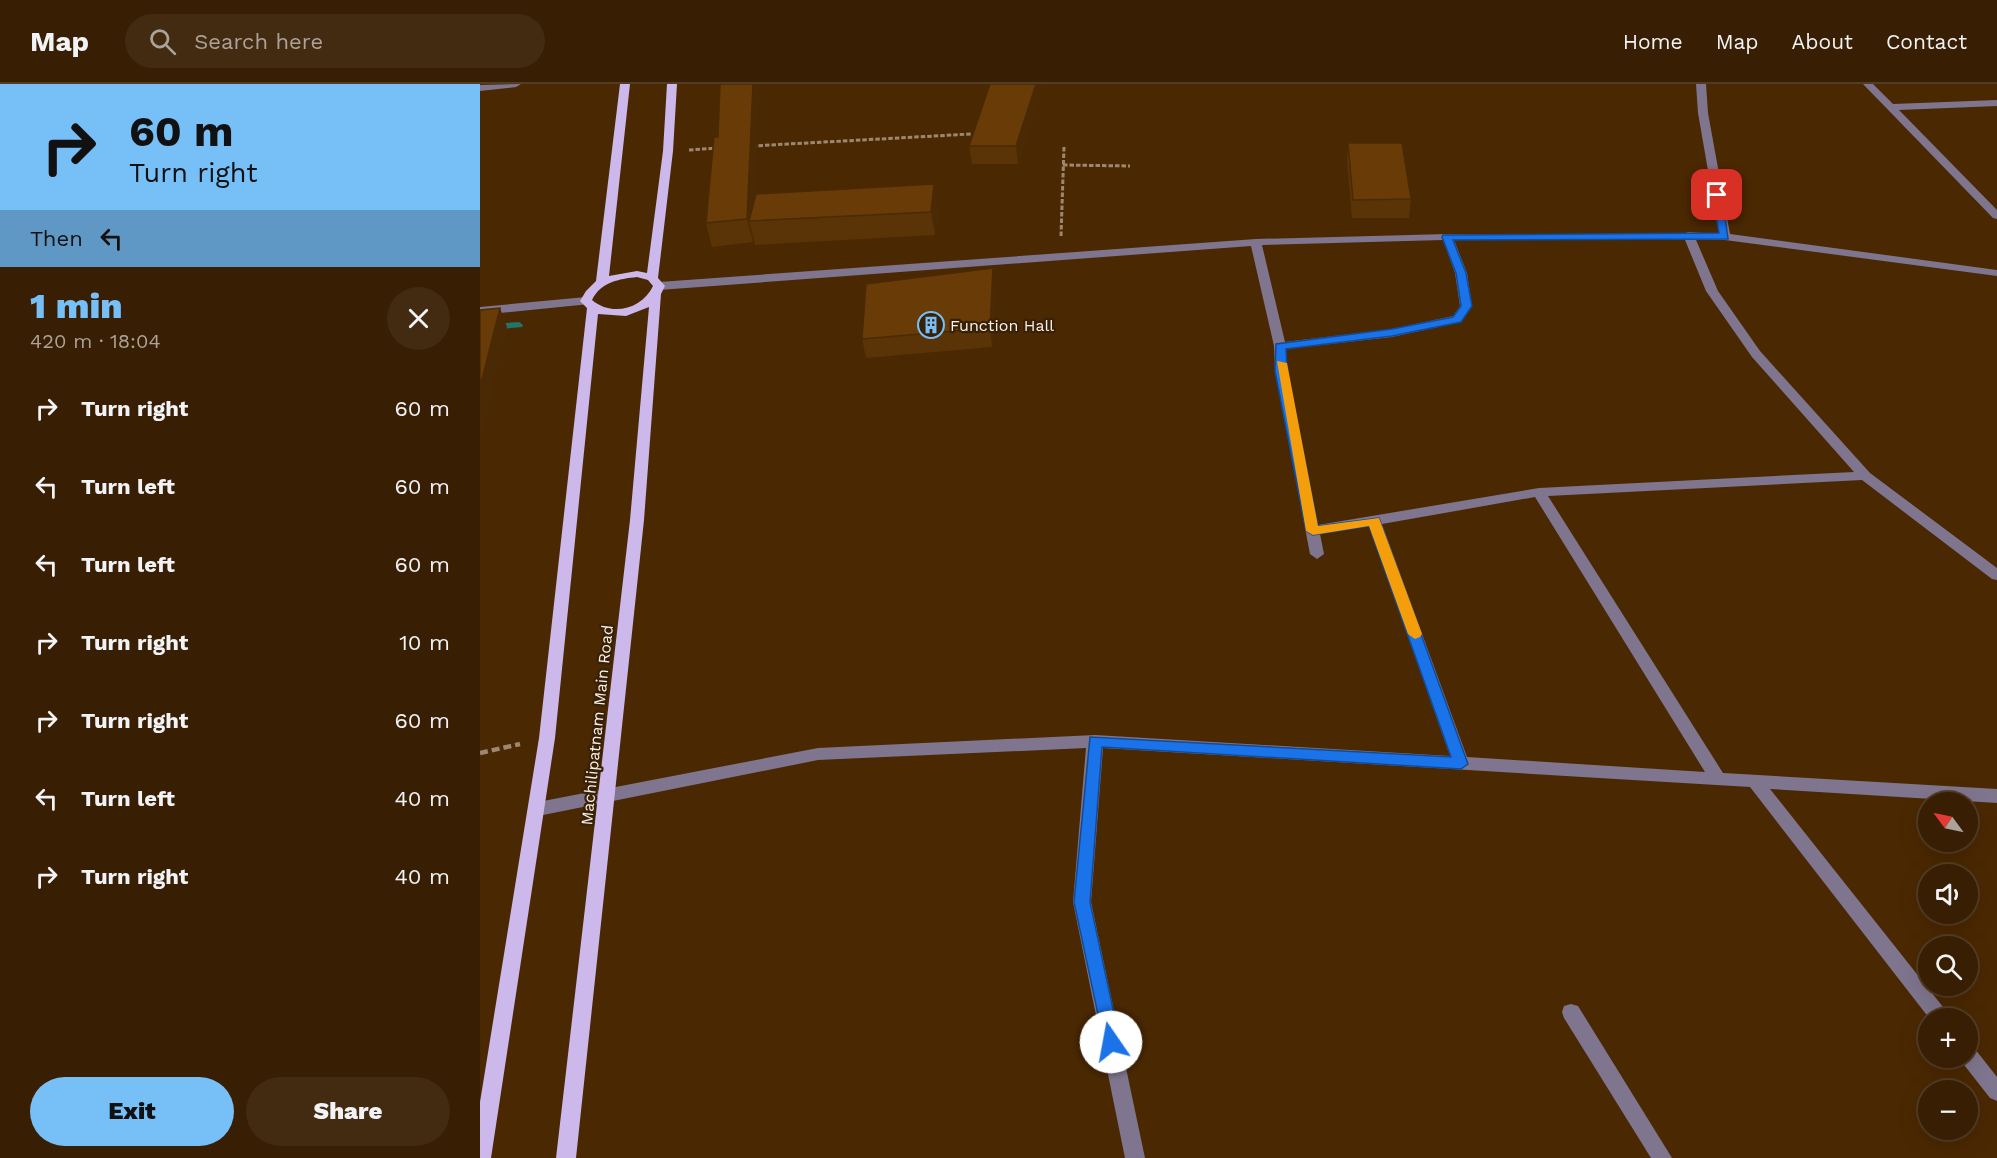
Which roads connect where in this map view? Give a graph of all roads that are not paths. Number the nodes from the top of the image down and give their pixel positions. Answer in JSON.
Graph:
{"nodes":[{"id":1,"x":516,"y":84,"type":"edge"},
{"id":2,"x":625,"y":84,"type":"edge"},
{"id":3,"x":672,"y":84,"type":"edge"},
{"id":4,"x":1701,"y":84,"type":"edge"},
{"id":5,"x":1868,"y":84,"type":"edge"},
{"id":6,"x":480,"y":88,"type":"edge"},
{"id":7,"x":1997,"y":103,"type":"edge"},
{"id":8,"x":1890,"y":107,"type":"junction"},
{"id":9,"x":1997,"y":216,"type":"edge"},
{"id":10,"x":1688,"y":235,"type":"junction"},
{"id":11,"x":1447,"y":237,"type":"junction"},
{"id":12,"x":1725,"y":237,"type":"junction"},
{"id":13,"x":1256,"y":242,"type":"junction"},
{"id":14,"x":1997,"y":273,"type":"edge"},
{"id":15,"x":602,"y":282,"type":"junction"},
{"id":16,"x":656,"y":287,"type":"junction"},
{"id":17,"x":590,"y":305,"type":"junction"},
{"id":18,"x":480,"y":311,"type":"edge"},
{"id":19,"x":1280,"y":346,"type":"junction"},
{"id":20,"x":1865,"y":476,"type":"junction"},
{"id":21,"x":1539,"y":492,"type":"junction"},
{"id":22,"x":1374,"y":521,"type":"junction"},
{"id":23,"x":1313,"y":531,"type":"junction"},
{"id":24,"x":1317,"y":554,"type":"dead end"},
{"id":25,"x":1997,"y":576,"type":"edge"},
{"id":26,"x":1095,"y":741,"type":"junction"},
{"id":27,"x":1461,"y":764,"type":"junction"},
{"id":28,"x":1718,"y":779,"type":"junction"},
{"id":29,"x":1755,"y":782,"type":"junction"},
{"id":30,"x":607,"y":796,"type":"junction"},
{"id":31,"x":1997,"y":796,"type":"edge"},
{"id":32,"x":538,"y":808,"type":"junction"},
{"id":33,"x":1932,"y":1008,"type":"edge"},
{"id":34,"x":1571,"y":1012,"type":"dead end"},
{"id":35,"x":1978,"y":1067,"type":"edge"},
{"id":36,"x":1997,"y":1092,"type":"edge"},
{"id":37,"x":481,"y":1158,"type":"edge"},
{"id":38,"x":566,"y":1158,"type":"edge"},
{"id":39,"x":1136,"y":1158,"type":"edge"},
{"id":40,"x":1662,"y":1158,"type":"edge"}],
"edges":[{"from":1,"to":6,"type":"street"},
{"from":2,"to":15,"type":"main road"},
{"from":3,"to":16,"type":"main road","name":"Machilipatnam Main Road"},
{"from":4,"to":12,"type":"street"},
{"from":5,"to":8,"type":"street"},
{"from":7,"to":8,"type":"street"},
{"from":8,"to":9,"type":"street"},
{"from":10,"to":11,"type":"street"},
{"from":10,"to":12,"type":"street"},
{"from":10,"to":20,"type":"street"},
{"from":11,"to":13,"type":"street"},
{"from":11,"to":19,"type":"street"},
{"from":12,"to":14,"type":"street"},
{"from":13,"to":16,"type":"street"},
{"from":13,"to":19,"type":"street"},
{"from":15,"to":16,"type":"main road"},
{"from":15,"to":17,"type":"main road"},
{"from":16,"to":17,"type":"main road"},
{"from":16,"to":30,"type":"main road","name":"Machilipatnam Main Road"},
{"from":17,"to":18,"type":"street"},
{"from":17,"to":32,"type":"main road"},
{"from":19,"to":23,"type":"street"},
{"from":20,"to":21,"type":"street"},
{"from":20,"to":25,"type":"street"},
{"from":21,"to":22,"type":"street"},
{"from":21,"to":28,"type":"street"},
{"from":22,"to":23,"type":"street"},
{"from":22,"to":27,"type":"street"},
{"from":23,"to":24,"type":"street"},
{"from":26,"to":27,"type":"street"},
{"from":26,"to":30,"type":"street"},
{"from":26,"to":39,"type":"street"},
{"from":27,"to":28,"type":"street"},
{"from":28,"to":29,"type":"street"},
{"from":29,"to":31,"type":"street"},
{"from":29,"to":33,"type":"street"},
{"from":30,"to":32,"type":"street"},
{"from":30,"to":38,"type":"main road","name":"Machilipatnam Main Road"},
{"from":32,"to":37,"type":"main road"},
{"from":34,"to":40,"type":"street"},
{"from":35,"to":36,"type":"street"}]}
